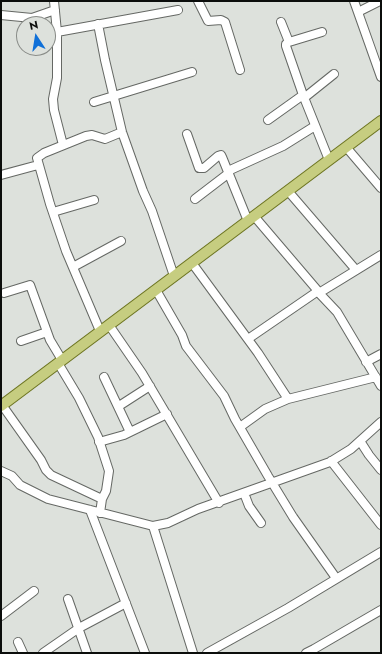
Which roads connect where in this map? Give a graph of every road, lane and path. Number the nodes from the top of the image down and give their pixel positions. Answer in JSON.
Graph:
{"nodes":[{"id":1,"x":54,"y":1,"type":"edge"},
{"id":2,"x":198,"y":1,"type":"edge"},
{"id":3,"x":354,"y":1,"type":"edge"},
{"id":4,"x":380,"y":1,"type":"edge"},
{"id":5,"x":55,"y":10,"type":"junction"},
{"id":6,"x":178,"y":10,"type":"dead end"},
{"id":7,"x":358,"y":12,"type":"junction"},
{"id":8,"x":1,"y":15,"type":"edge"},
{"id":9,"x":281,"y":22,"type":"dead end"},
{"id":10,"x":98,"y":24,"type":"junction"},
{"id":11,"x":58,"y":32,"type":"junction"},
{"id":12,"x":322,"y":32,"type":"dead end"},
{"id":13,"x":289,"y":42,"type":"junction"},
{"id":14,"x":240,"y":70,"type":"dead end"},
{"id":15,"x":192,"y":72,"type":"dead end"},
{"id":16,"x":334,"y":74,"type":"dead end"},
{"id":17,"x":381,"y":77,"type":"edge"},
{"id":18,"x":113,"y":95,"type":"junction"},
{"id":19,"x":304,"y":97,"type":"junction"},
{"id":20,"x":94,"y":102,"type":"dead end"},
{"id":21,"x":268,"y":120,"type":"dead end"},
{"id":22,"x":381,"y":121,"type":"edge"},
{"id":23,"x":315,"y":126,"type":"junction"},
{"id":24,"x":122,"y":132,"type":"junction"},
{"id":25,"x":187,"y":134,"type":"dead end"},
{"id":26,"x":63,"y":145,"type":"junction"},
{"id":27,"x":346,"y":147,"type":"junction"},
{"id":28,"x":329,"y":160,"type":"junction"},
{"id":29,"x":38,"y":165,"type":"junction"},
{"id":30,"x":228,"y":172,"type":"junction"},
{"id":31,"x":1,"y":175,"type":"edge"},
{"id":32,"x":381,"y":188,"type":"edge"},
{"id":33,"x":288,"y":190,"type":"junction"},
{"id":34,"x":195,"y":199,"type":"dead end"},
{"id":35,"x":94,"y":200,"type":"dead end"},
{"id":36,"x":53,"y":212,"type":"junction"},
{"id":37,"x":251,"y":218,"type":"junction"},
{"id":38,"x":121,"y":242,"type":"dead end"},
{"id":39,"x":381,"y":255,"type":"edge"},
{"id":40,"x":192,"y":263,"type":"junction"},
{"id":41,"x":73,"y":267,"type":"junction"},
{"id":42,"x":356,"y":270,"type":"junction"},
{"id":43,"x":174,"y":276,"type":"junction"},
{"id":44,"x":156,"y":290,"type":"junction"},
{"id":45,"x":318,"y":292,"type":"junction"},
{"id":46,"x":4,"y":293,"type":"dead end"},
{"id":47,"x":104,"y":328,"type":"junction"},
{"id":48,"x":47,"y":332,"type":"junction"},
{"id":49,"x":248,"y":339,"type":"junction"},
{"id":50,"x":21,"y":341,"type":"dead end"},
{"id":51,"x":381,"y":354,"type":"edge"},
{"id":52,"x":60,"y":362,"type":"junction"},
{"id":53,"x":366,"y":362,"type":"junction"},
{"id":54,"x":104,"y":377,"type":"dead end"},
{"id":55,"x":376,"y":377,"type":"junction"},
{"id":56,"x":150,"y":386,"type":"junction"},
{"id":57,"x":381,"y":386,"type":"edge"},
{"id":58,"x":288,"y":399,"type":"junction"},
{"id":59,"x":2,"y":405,"type":"edge"},
{"id":60,"x":119,"y":406,"type":"junction"},
{"id":61,"x":167,"y":414,"type":"junction"},
{"id":62,"x":381,"y":422,"type":"edge"},
{"id":63,"x":240,"y":427,"type":"junction"},
{"id":64,"x":381,"y":430,"type":"edge"},
{"id":65,"x":130,"y":432,"type":"junction"},
{"id":66,"x":369,"y":434,"type":"junction"},
{"id":67,"x":360,"y":441,"type":"junction"},
{"id":68,"x":100,"y":442,"type":"junction"},
{"id":69,"x":331,"y":461,"type":"junction"},
{"id":70,"x":381,"y":470,"type":"edge"},
{"id":71,"x":1,"y":471,"type":"edge"},
{"id":72,"x":273,"y":483,"type":"junction"},
{"id":73,"x":244,"y":493,"type":"junction"},
{"id":74,"x":219,"y":503,"type":"junction"},
{"id":75,"x":101,"y":506,"type":"junction"},
{"id":76,"x":90,"y":510,"type":"junction"},
{"id":77,"x":261,"y":523,"type":"dead end"},
{"id":78,"x":381,"y":525,"type":"edge"},
{"id":79,"x":153,"y":526,"type":"junction"},
{"id":80,"x":381,"y":552,"type":"edge"},
{"id":81,"x":336,"y":578,"type":"junction"},
{"id":82,"x":34,"y":591,"type":"dead end"},
{"id":83,"x":68,"y":599,"type":"dead end"},
{"id":84,"x":126,"y":603,"type":"junction"},
{"id":85,"x":381,"y":610,"type":"edge"},
{"id":86,"x":1,"y":616,"type":"edge"},
{"id":87,"x":80,"y":628,"type":"junction"},
{"id":88,"x":18,"y":642,"type":"dead end"},
{"id":89,"x":23,"y":653,"type":"edge"},
{"id":90,"x":43,"y":653,"type":"edge"},
{"id":91,"x":88,"y":653,"type":"edge"},
{"id":92,"x":145,"y":653,"type":"edge"},
{"id":93,"x":193,"y":653,"type":"edge"},
{"id":94,"x":207,"y":653,"type":"edge"},
{"id":95,"x":306,"y":653,"type":"edge"}],
"edges":[{"from":1,"to":5,"type":"street"},
{"from":2,"to":14,"type":"street"},
{"from":3,"to":7,"type":"street"},
{"from":4,"to":7,"type":"street"},
{"from":5,"to":8,"type":"street"},
{"from":5,"to":11,"type":"street"},
{"from":6,"to":10,"type":"street"},
{"from":7,"to":17,"type":"street"},
{"from":9,"to":13,"type":"street"},
{"from":10,"to":11,"type":"street"},
{"from":10,"to":18,"type":"street"},
{"from":11,"to":26,"type":"street"},
{"from":12,"to":13,"type":"street"},
{"from":13,"to":19,"type":"street"},
{"from":15,"to":18,"type":"street"},
{"from":16,"to":19,"type":"street"},
{"from":18,"to":20,"type":"street"},
{"from":18,"to":24,"type":"street"},
{"from":19,"to":21,"type":"street"},
{"from":19,"to":23,"type":"street"},
{"from":22,"to":27,"type":"main road"},
{"from":23,"to":28,"type":"street"},
{"from":23,"to":30,"type":"street"},
{"from":24,"to":26,"type":"street"},
{"from":24,"to":43,"type":"street"},
{"from":25,"to":30,"type":"street"},
{"from":26,"to":29,"type":"street"},
{"from":27,"to":28,"type":"main road"},
{"from":27,"to":32,"type":"street"},
{"from":28,"to":33,"type":"main road"},
{"from":29,"to":31,"type":"street"},
{"from":29,"to":36,"type":"street"},
{"from":30,"to":34,"type":"street"},
{"from":30,"to":37,"type":"street"},
{"from":33,"to":37,"type":"main road"},
{"from":33,"to":42,"type":"street"},
{"from":35,"to":36,"type":"street"},
{"from":36,"to":41,"type":"street"},
{"from":37,"to":40,"type":"main road"},
{"from":37,"to":45,"type":"street"},
{"from":38,"to":41,"type":"street"},
{"from":39,"to":42,"type":"street"},
{"from":40,"to":43,"type":"main road"},
{"from":40,"to":49,"type":"street"},
{"from":41,"to":47,"type":"street"},
{"from":42,"to":45,"type":"street"},
{"from":43,"to":44,"type":"main road"},
{"from":44,"to":47,"type":"main road"},
{"from":44,"to":63,"type":"street"},
{"from":45,"to":49,"type":"street"},
{"from":45,"to":53,"type":"street"},
{"from":46,"to":48,"type":"street"},
{"from":47,"to":52,"type":"main road"},
{"from":47,"to":56,"type":"street"},
{"from":48,"to":50,"type":"street"},
{"from":48,"to":52,"type":"street"},
{"from":49,"to":58,"type":"street"},
{"from":51,"to":53,"type":"street"},
{"from":52,"to":59,"type":"main road"},
{"from":52,"to":68,"type":"street"},
{"from":53,"to":55,"type":"street"},
{"from":54,"to":60,"type":"street"},
{"from":55,"to":57,"type":"street"},
{"from":55,"to":58,"type":"street"},
{"from":56,"to":60,"type":"street"},
{"from":56,"to":61,"type":"street"},
{"from":58,"to":63,"type":"street"},
{"from":59,"to":75,"type":"street"},
{"from":60,"to":65,"type":"street"},
{"from":61,"to":65,"type":"street"},
{"from":61,"to":74,"type":"street"},
{"from":62,"to":66,"type":"street"},
{"from":63,"to":72,"type":"street"},
{"from":64,"to":66,"type":"street"},
{"from":65,"to":68,"type":"street"},
{"from":66,"to":67,"type":"street"},
{"from":67,"to":69,"type":"street"},
{"from":67,"to":70,"type":"street"},
{"from":68,"to":75,"type":"street"},
{"from":69,"to":72,"type":"street"},
{"from":69,"to":78,"type":"street"},
{"from":71,"to":76,"type":"street"},
{"from":72,"to":73,"type":"street"},
{"from":72,"to":81,"type":"street"},
{"from":73,"to":74,"type":"street"},
{"from":73,"to":77,"type":"street"},
{"from":74,"to":79,"type":"street"},
{"from":75,"to":76,"type":"street"},
{"from":75,"to":79,"type":"street"},
{"from":76,"to":84,"type":"street"},
{"from":79,"to":93,"type":"street"},
{"from":80,"to":81,"type":"street"},
{"from":81,"to":94,"type":"street"},
{"from":82,"to":86,"type":"street"},
{"from":83,"to":87,"type":"street"},
{"from":84,"to":87,"type":"street"},
{"from":84,"to":92,"type":"street"},
{"from":85,"to":95,"type":"street"},
{"from":87,"to":90,"type":"street"},
{"from":87,"to":91,"type":"street"},
{"from":88,"to":89,"type":"street"}]}
